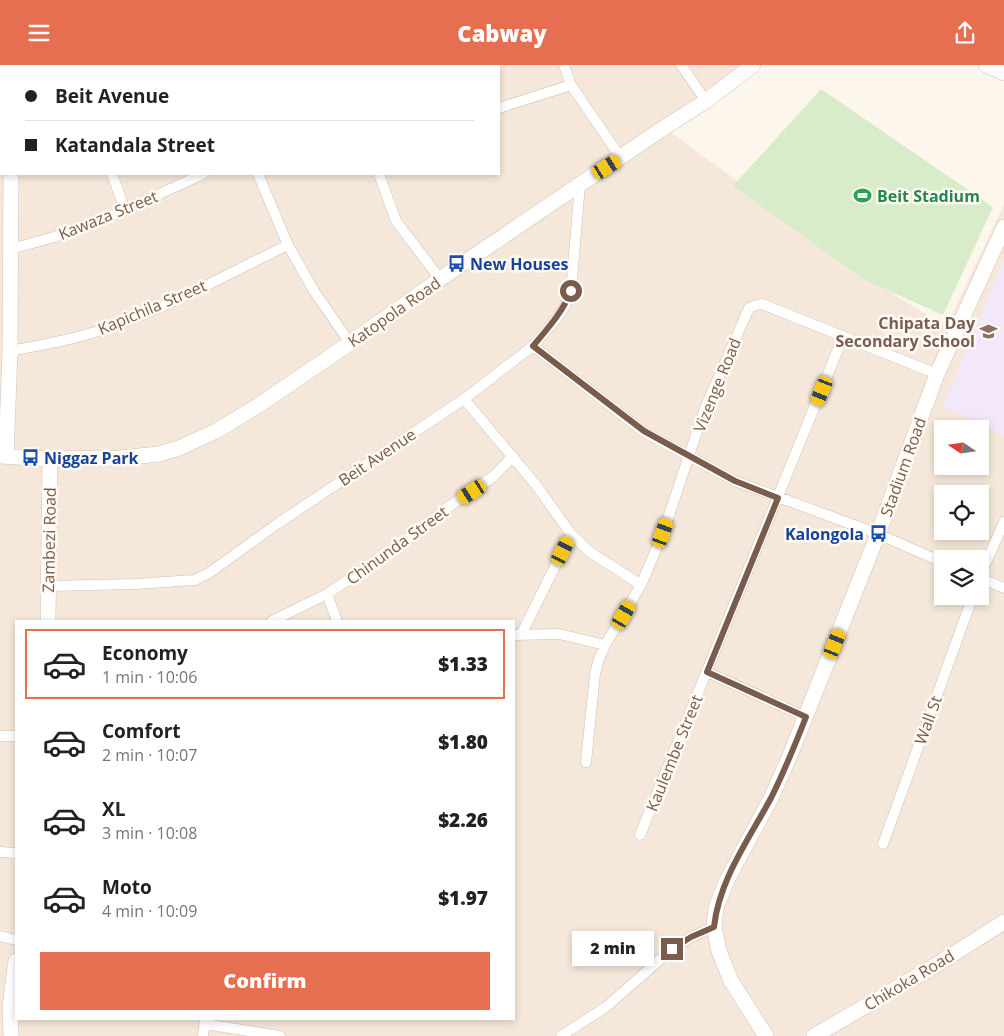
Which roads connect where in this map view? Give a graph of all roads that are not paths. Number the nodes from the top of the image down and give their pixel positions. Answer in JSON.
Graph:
{"nodes":[{"id":1,"x":564,"y":65,"type":"edge"},
{"id":2,"x":681,"y":65,"type":"edge"},
{"id":3,"x":753,"y":65,"type":"edge"},
{"id":4,"x":571,"y":85,"type":"junction"},
{"id":5,"x":706,"y":101,"type":"junction"},
{"id":6,"x":500,"y":108,"type":"edge"},
{"id":7,"x":621,"y":158,"type":"junction"},
{"id":8,"x":11,"y":175,"type":"edge"},
{"id":9,"x":112,"y":175,"type":"edge"},
{"id":10,"x":201,"y":175,"type":"edge"},
{"id":11,"x":258,"y":175,"type":"edge"},
{"id":12,"x":379,"y":175,"type":"edge"},
{"id":13,"x":580,"y":184,"type":"junction"},
{"id":14,"x":125,"y":211,"type":"junction"},
{"id":15,"x":1004,"y":227,"type":"edge"},
{"id":16,"x":288,"y":245,"type":"junction"},
{"id":17,"x":11,"y":249,"type":"junction"},
{"id":18,"x":440,"y":279,"type":"junction"},
{"id":19,"x":843,"y":337,"type":"junction"},
{"id":20,"x":350,"y":343,"type":"junction"},
{"id":21,"x":533,"y":346,"type":"junction"},
{"id":22,"x":10,"y":351,"type":"junction"},
{"id":23,"x":937,"y":374,"type":"junction"},
{"id":24,"x":464,"y":399,"type":"junction"},
{"id":25,"x":3,"y":456,"type":"edge"},
{"id":26,"x":512,"y":456,"type":"junction"},
{"id":27,"x":690,"y":456,"type":"junction"},
{"id":28,"x":50,"y":459,"type":"junction"},
{"id":29,"x":778,"y":498,"type":"junction"},
{"id":30,"x":1004,"y":522,"type":"edge"},
{"id":31,"x":571,"y":534,"type":"junction"},
{"id":32,"x":878,"y":534,"type":"junction"},
{"id":33,"x":989,"y":556,"type":"edge"},
{"id":34,"x":934,"y":558,"type":"edge"},
{"id":35,"x":989,"y":581,"type":"edge"},
{"id":36,"x":642,"y":585,"type":"junction"},
{"id":37,"x":49,"y":586,"type":"junction"},
{"id":38,"x":1004,"y":588,"type":"edge"},
{"id":39,"x":327,"y":595,"type":"junction"},
{"id":40,"x":969,"y":605,"type":"edge"},
{"id":41,"x":48,"y":620,"type":"edge"},
{"id":42,"x":274,"y":620,"type":"edge"},
{"id":43,"x":337,"y":620,"type":"edge"},
{"id":44,"x":517,"y":635,"type":"edge"},
{"id":45,"x":605,"y":645,"type":"junction"},
{"id":46,"x":707,"y":672,"type":"junction"},
{"id":47,"x":806,"y":717,"type":"junction"},
{"id":48,"x":0,"y":736,"type":"edge"},
{"id":49,"x":15,"y":736,"type":"edge"},
{"id":50,"x":586,"y":762,"type":"dead end"},
{"id":51,"x":640,"y":835,"type":"dead end"},
{"id":52,"x":883,"y":844,"type":"dead end"},
{"id":53,"x":0,"y":852,"type":"edge"},
{"id":54,"x":15,"y":853,"type":"edge"},
{"id":55,"x":1004,"y":922,"type":"edge"},
{"id":56,"x":714,"y":927,"type":"junction"},
{"id":57,"x":0,"y":936,"type":"edge"},
{"id":58,"x":15,"y":940,"type":"edge"},
{"id":59,"x":15,"y":967,"type":"edge"},
{"id":60,"x":5,"y":1012,"type":"edge"},
{"id":61,"x":205,"y":1021,"type":"edge"},
{"id":62,"x":11,"y":1036,"type":"edge"},
{"id":63,"x":203,"y":1036,"type":"edge"},
{"id":64,"x":280,"y":1036,"type":"edge"},
{"id":65,"x":561,"y":1036,"type":"edge"},
{"id":66,"x":766,"y":1036,"type":"edge"},
{"id":67,"x":814,"y":1036,"type":"edge"}],
"edges":[{"from":1,"to":4,"type":"street"},
{"from":2,"to":5,"type":"street"},
{"from":3,"to":5,"type":"street","name":"Katopola Road"},
{"from":4,"to":6,"type":"street"},
{"from":4,"to":7,"type":"street"},
{"from":5,"to":7,"type":"street","name":"Katopola Road"},
{"from":7,"to":13,"type":"street","name":"Katopola Road"},
{"from":8,"to":17,"type":"street"},
{"from":9,"to":14,"type":"street"},
{"from":10,"to":14,"type":"street","name":"Kawaza Street"},
{"from":11,"to":16,"type":"street"},
{"from":12,"to":18,"type":"street"},
{"from":13,"to":18,"type":"street","name":"Katopola Road"},
{"from":13,"to":21,"type":"street","name":"Beit Avenue"},
{"from":14,"to":17,"type":"street","name":"Kawaza Street"},
{"from":15,"to":23,"type":"street","name":"Stadium Road"},
{"from":16,"to":20,"type":"street"},
{"from":16,"to":22,"type":"street","name":"Kapichila Street"},
{"from":17,"to":22,"type":"street"},
{"from":18,"to":20,"type":"street","name":"Katopola Road"},
{"from":19,"to":23,"type":"street","name":"Vizenge Road"},
{"from":19,"to":27,"type":"street","name":"Vizenge Road"},
{"from":19,"to":29,"type":"street","name":"Kaulembe Street"},
{"from":20,"to":28,"type":"street","name":"Katopola Road"},
{"from":21,"to":24,"type":"street","name":"Beit Avenue"},
{"from":21,"to":27,"type":"street"},
{"from":22,"to":25,"type":"street"},
{"from":23,"to":32,"type":"street","name":"Stadium Road"},
{"from":24,"to":26,"type":"street"},
{"from":24,"to":37,"type":"street","name":"Beit Avenue"},
{"from":25,"to":28,"type":"street","name":"Katopola Road"},
{"from":26,"to":31,"type":"street"},
{"from":26,"to":39,"type":"street","name":"Chinunda Street"},
{"from":27,"to":29,"type":"street"},
{"from":27,"to":36,"type":"street","name":"Vizenge Road"},
{"from":28,"to":37,"type":"street","name":"Zambezi Road"},
{"from":29,"to":32,"type":"street"},
{"from":29,"to":46,"type":"street","name":"Kaulembe Street"},
{"from":30,"to":33,"type":"street"},
{"from":31,"to":36,"type":"street"},
{"from":31,"to":44,"type":"street"},
{"from":32,"to":34,"type":"street"},
{"from":32,"to":47,"type":"street","name":"Stadium Road"},
{"from":35,"to":38,"type":"street"},
{"from":36,"to":45,"type":"street","name":"Vizenge Road"},
{"from":37,"to":41,"type":"street","name":"Zambezi Road"},
{"from":39,"to":42,"type":"street","name":"Chinunda Street"},
{"from":39,"to":43,"type":"street"},
{"from":40,"to":52,"type":"street","name":"Wall St"},
{"from":44,"to":45,"type":"street"},
{"from":45,"to":50,"type":"street","name":"Vizenge Road"},
{"from":46,"to":47,"type":"street"},
{"from":46,"to":51,"type":"street","name":"Kaulembe Street"},
{"from":47,"to":56,"type":"street","name":"Stadium Road"},
{"from":48,"to":49,"type":"street"},
{"from":53,"to":54,"type":"street"},
{"from":55,"to":67,"type":"street","name":"Chikoka Road"},
{"from":56,"to":65,"type":"street"},
{"from":56,"to":66,"type":"street","name":"Stadium Road"},
{"from":57,"to":58,"type":"street"},
{"from":59,"to":60,"type":"street"},
{"from":60,"to":62,"type":"street"},
{"from":61,"to":63,"type":"street"},
{"from":61,"to":64,"type":"street"}]}
